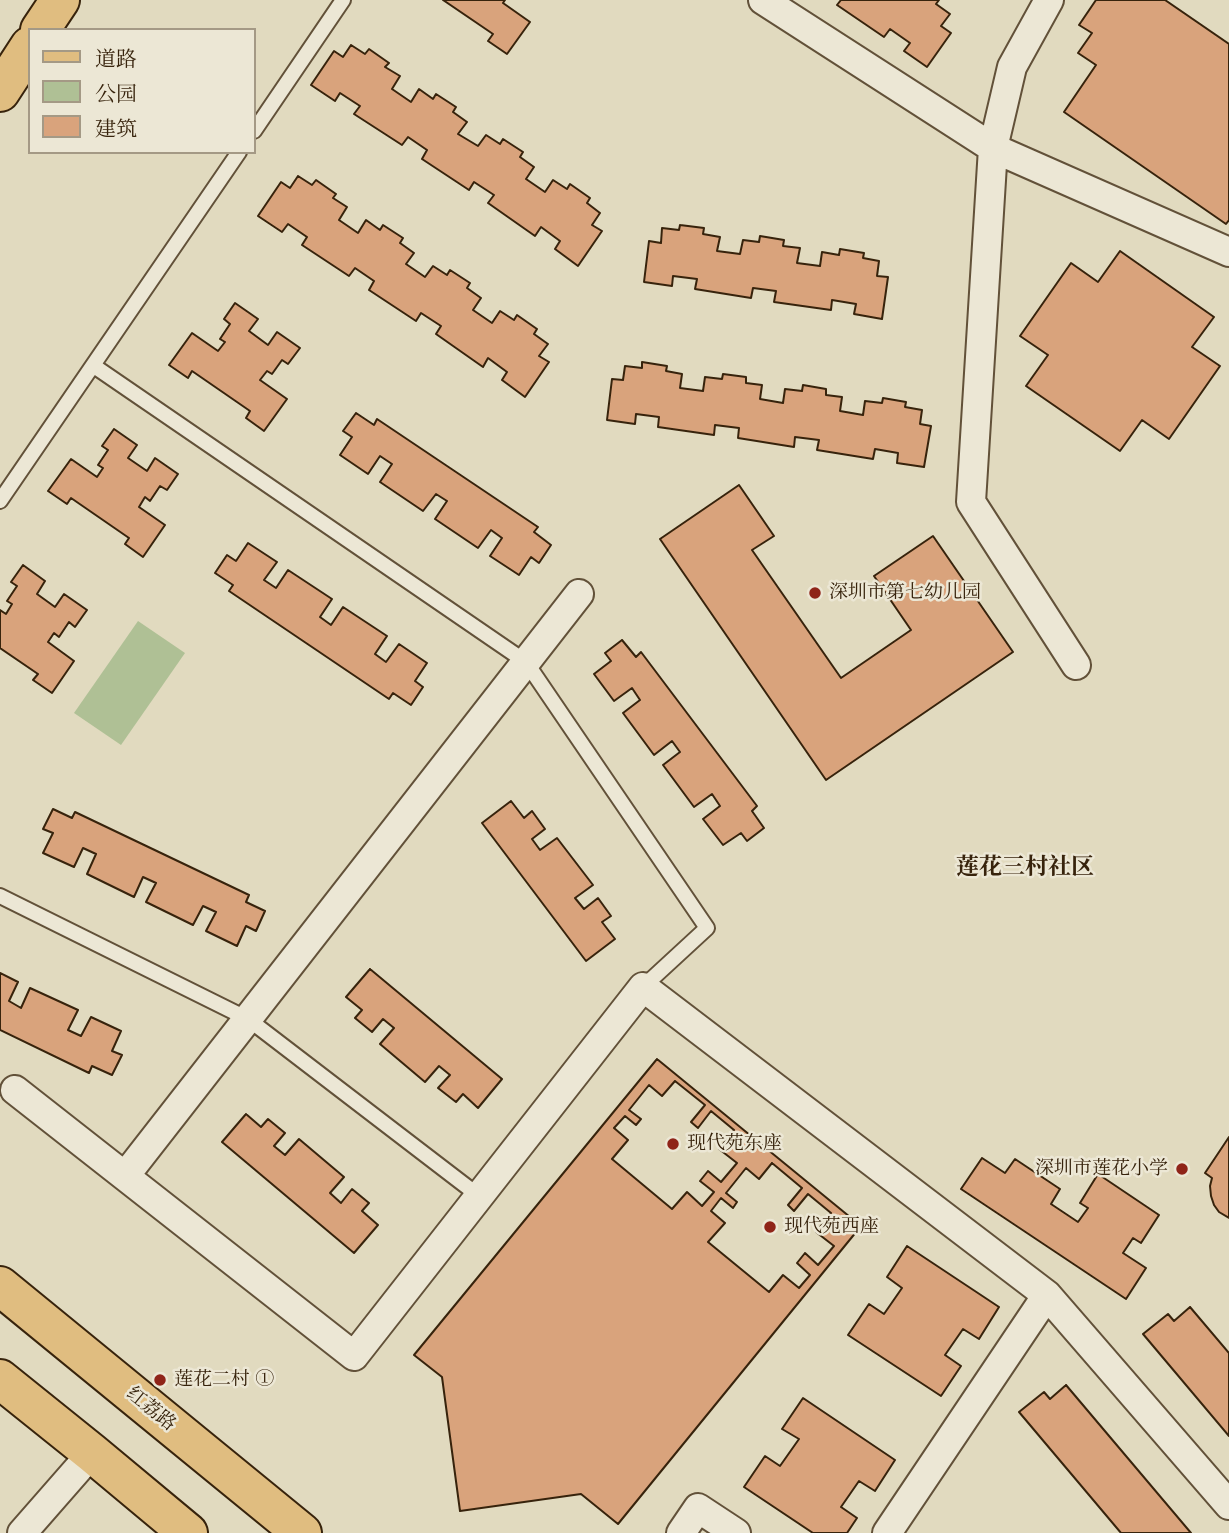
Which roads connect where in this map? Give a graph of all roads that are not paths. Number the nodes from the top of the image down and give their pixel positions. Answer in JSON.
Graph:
{"nodes":[{"id":1,"x":60,"y":0,"type":"edge"},
{"id":2,"x":343,"y":0,"type":"edge"},
{"id":3,"x":763,"y":0,"type":"edge"},
{"id":4,"x":1049,"y":0,"type":"edge"},
{"id":5,"x":41,"y":28,"type":"edge"},
{"id":6,"x":28,"y":49,"type":"edge"},
{"id":7,"x":0,"y":92,"type":"edge"},
{"id":8,"x":256,"y":128,"type":"edge"},
{"id":9,"x":993,"y":148,"type":"junction"},
{"id":10,"x":238,"y":154,"type":"edge"},
{"id":11,"x":1229,"y":252,"type":"edge"},
{"id":12,"x":93,"y":366,"type":"junction"},
{"id":13,"x":0,"y":501,"type":"edge"},
{"id":14,"x":579,"y":594,"type":"dead end"},
{"id":15,"x":526,"y":662,"type":"junction"},
{"id":16,"x":1076,"y":665,"type":"dead end"},
{"id":17,"x":0,"y":896,"type":"edge"},
{"id":18,"x":643,"y":987,"type":"junction"},
{"id":19,"x":247,"y":1019,"type":"junction"},
{"id":20,"x":15,"y":1090,"type":"dead end"},
{"id":21,"x":125,"y":1176,"type":"junction"},
{"id":22,"x":479,"y":1196,"type":"junction"},
{"id":23,"x":0,"y":1286,"type":"edge"},
{"id":24,"x":1047,"y":1295,"type":"junction"},
{"id":25,"x":0,"y":1379,"type":"edge"},
{"id":26,"x":92,"y":1453,"type":"junction"},
{"id":27,"x":1229,"y":1505,"type":"edge"},
{"id":28,"x":22,"y":1533,"type":"edge"},
{"id":29,"x":188,"y":1533,"type":"edge"},
{"id":30,"x":302,"y":1533,"type":"edge"},
{"id":31,"x":681,"y":1533,"type":"edge"},
{"id":32,"x":736,"y":1533,"type":"edge"},
{"id":33,"x":887,"y":1533,"type":"edge"}],
"edges":[{"from":1,"to":5,"type":"main road"},
{"from":2,"to":8,"type":"lane"},
{"from":3,"to":9,"type":"street"},
{"from":4,"to":9,"type":"street"},
{"from":6,"to":7,"type":"main road"},
{"from":9,"to":11,"type":"street"},
{"from":9,"to":16,"type":"street"},
{"from":10,"to":12,"type":"lane"},
{"from":12,"to":13,"type":"lane"},
{"from":12,"to":15,"type":"lane"},
{"from":14,"to":15,"type":"street"},
{"from":15,"to":18,"type":"lane"},
{"from":15,"to":19,"type":"street"},
{"from":17,"to":19,"type":"lane"},
{"from":18,"to":22,"type":"street"},
{"from":18,"to":24,"type":"street"},
{"from":19,"to":21,"type":"street"},
{"from":19,"to":22,"type":"lane"},
{"from":20,"to":21,"type":"street"},
{"from":21,"to":22,"type":"street"},
{"from":23,"to":30,"type":"main road","name":"红荔路"},
{"from":24,"to":27,"type":"street"},
{"from":24,"to":33,"type":"street"},
{"from":25,"to":26,"type":"main road"},
{"from":26,"to":28,"type":"street"},
{"from":26,"to":29,"type":"main road"},
{"from":31,"to":32,"type":"street"}]}
